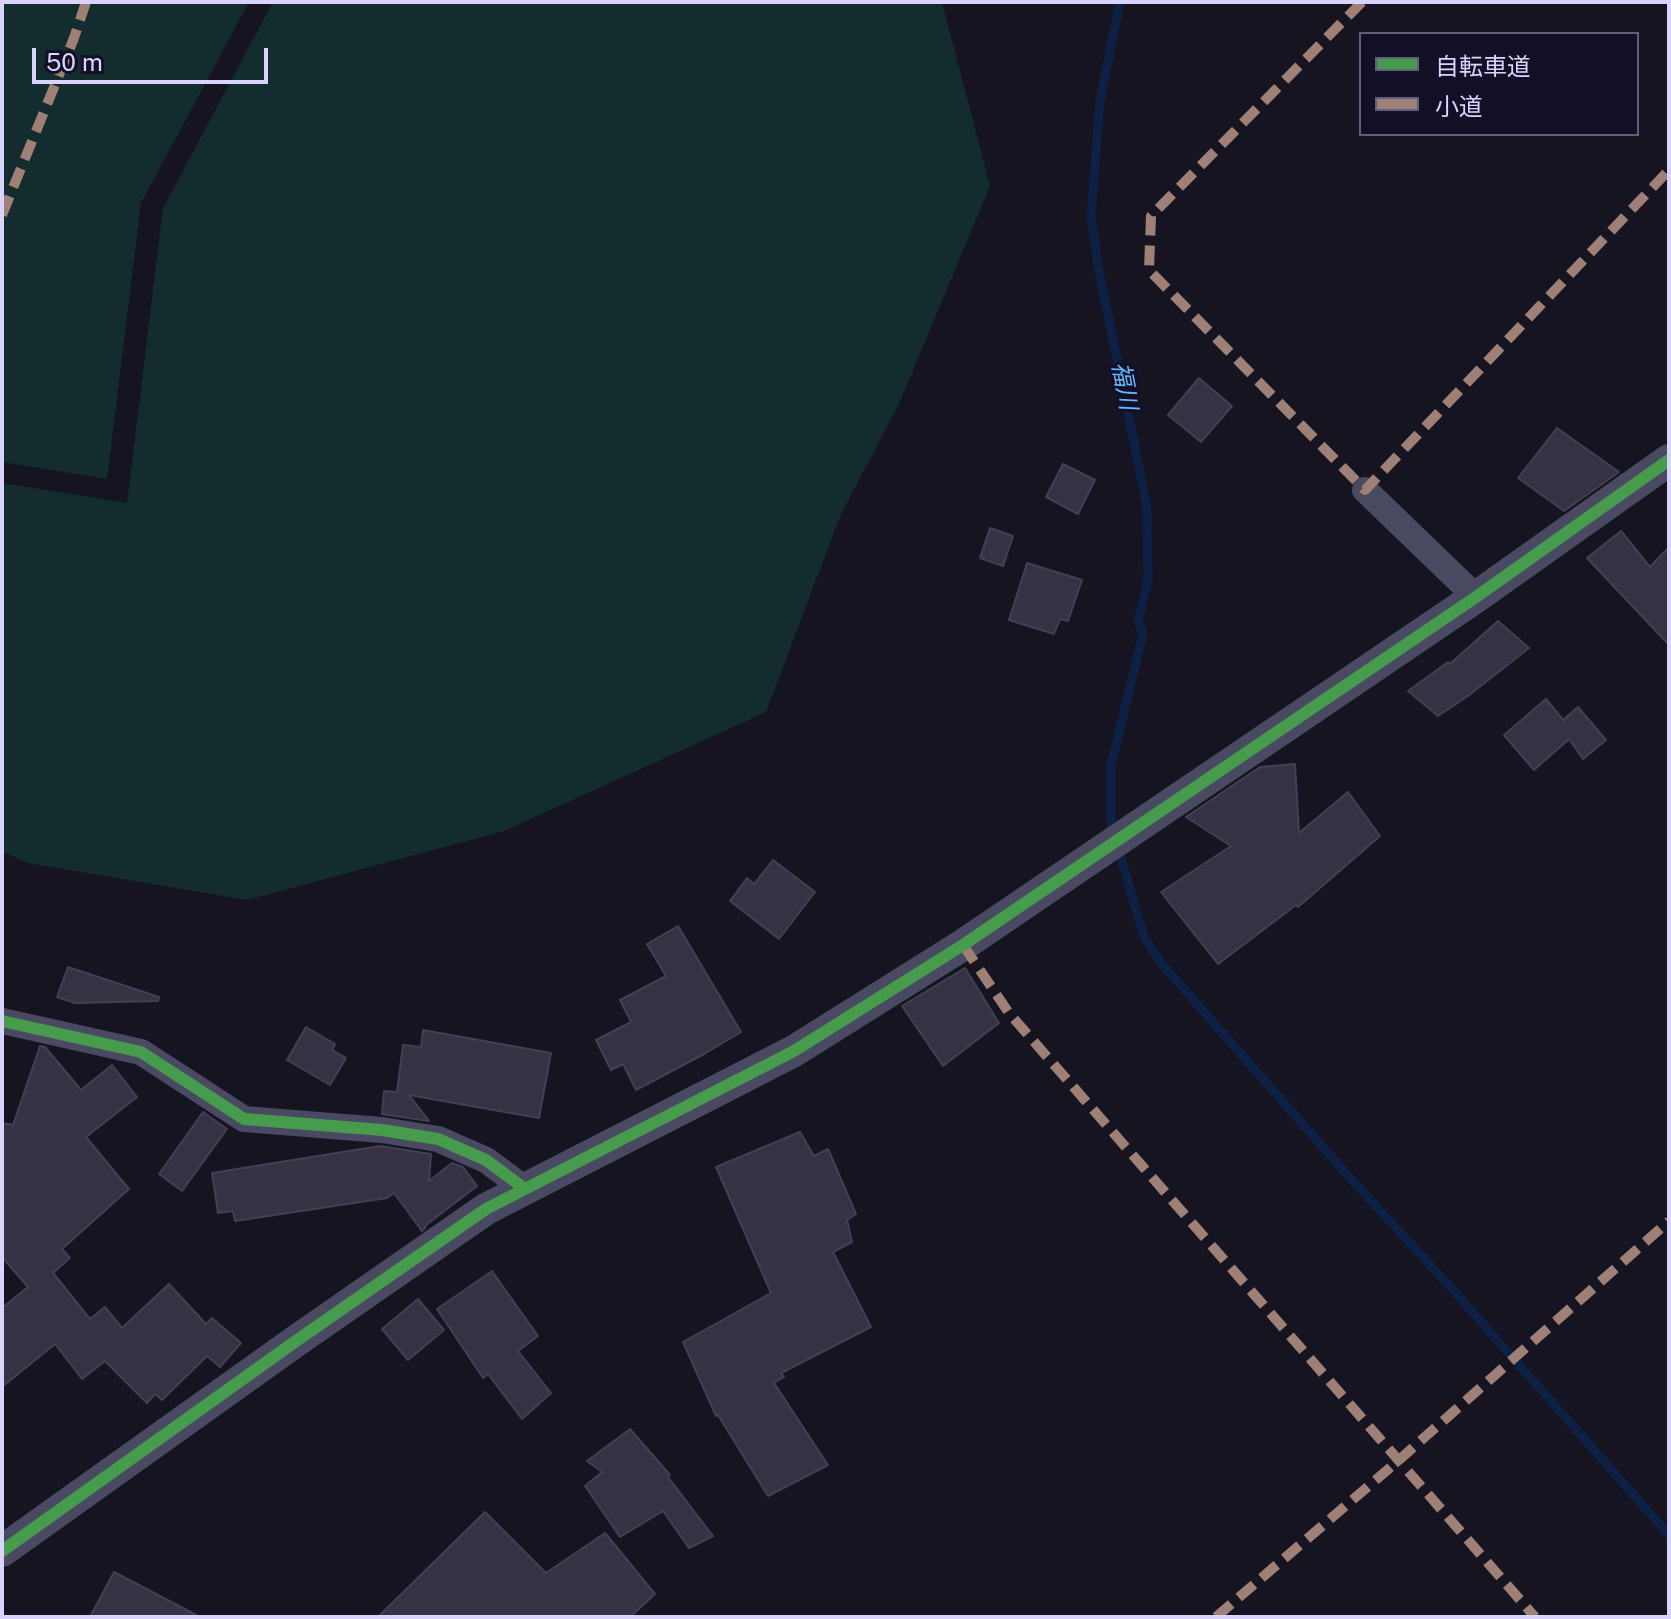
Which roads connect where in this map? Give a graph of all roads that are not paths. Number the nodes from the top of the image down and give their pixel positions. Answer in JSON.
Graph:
{"nodes":[{"id":1,"x":1669,"y":460,"type":"edge"},
{"id":2,"x":1365,"y":490,"type":"dead end"},
{"id":3,"x":1476,"y":597,"type":"junction"},
{"id":4,"x":2,"y":1021,"type":"edge"},
{"id":5,"x":525,"y":1189,"type":"junction"},
{"id":6,"x":2,"y":1551,"type":"edge"}],
"edges":[{"from":1,"to":3,"type":"street"},
{"from":2,"to":3,"type":"street"},
{"from":3,"to":5,"type":"street"},
{"from":4,"to":5,"type":"street"},
{"from":5,"to":6,"type":"street"}]}
